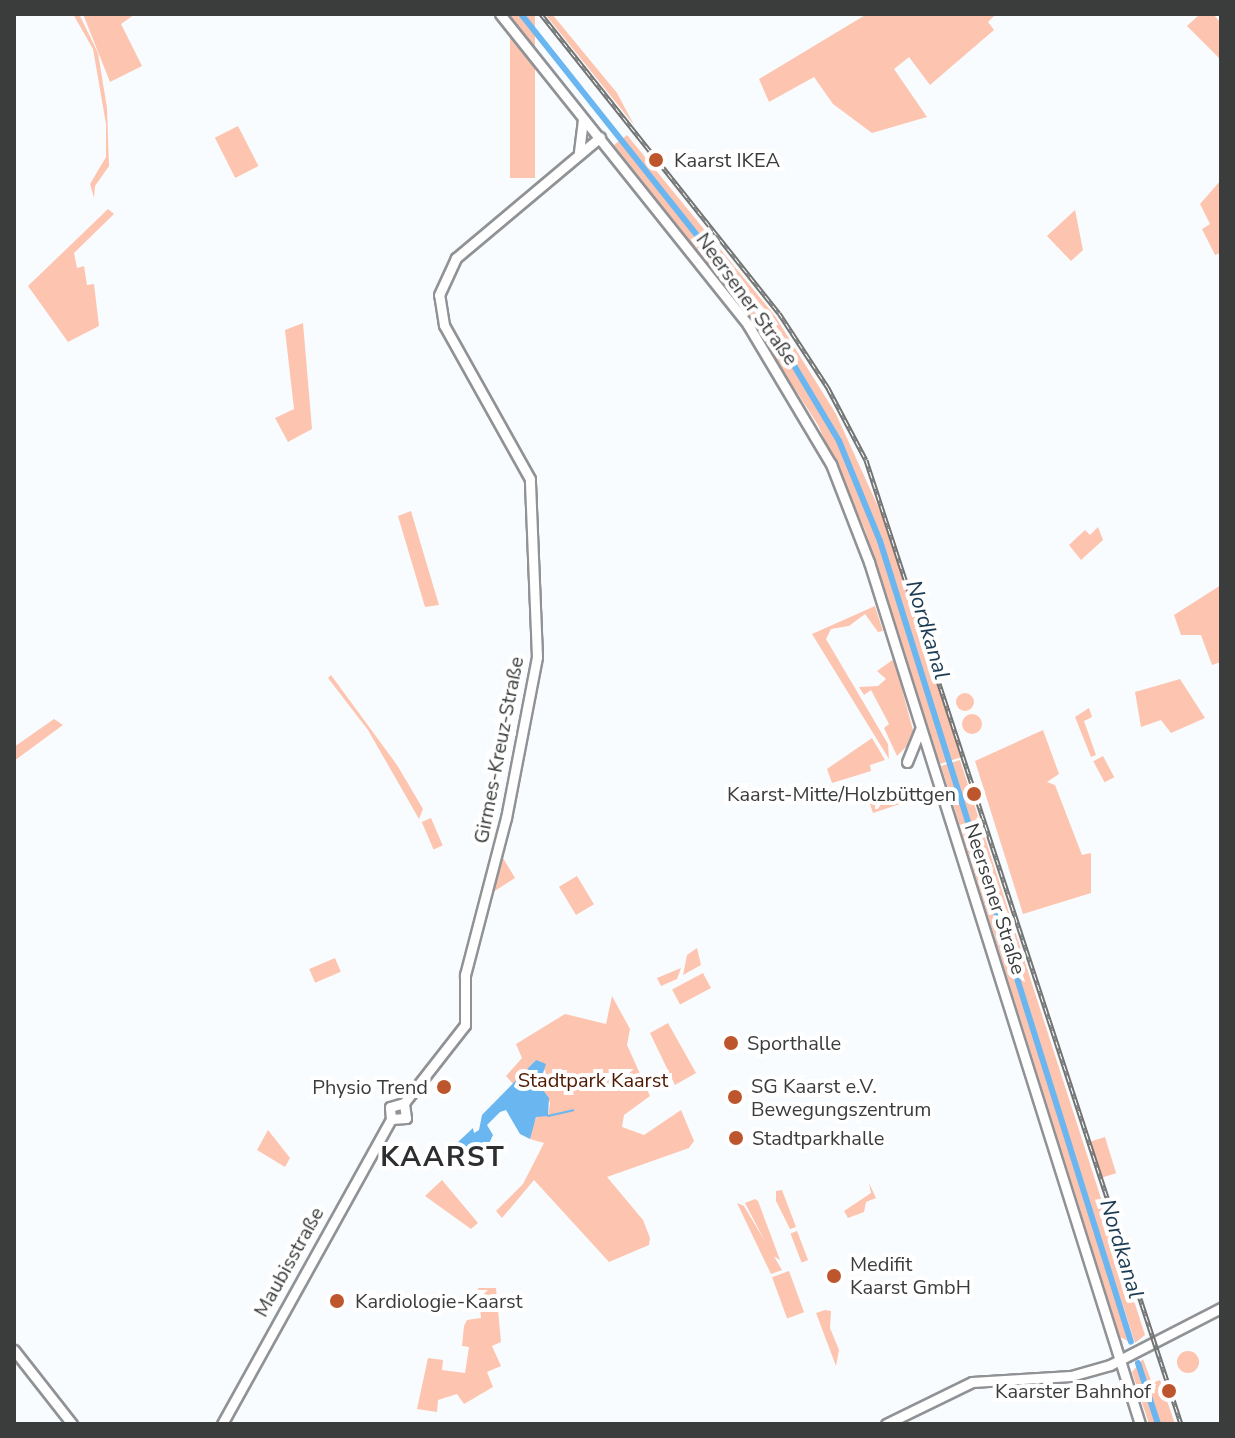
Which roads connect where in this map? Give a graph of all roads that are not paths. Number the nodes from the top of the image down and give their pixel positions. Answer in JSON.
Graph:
{"nodes":[{"id":1,"x":500,"y":14,"type":"edge"},
{"id":2,"x":580,"y":113,"type":"junction"},
{"id":3,"x":600,"y":137,"type":"junction"},
{"id":4,"x":577,"y":156,"type":"junction"},
{"id":5,"x":921,"y":725,"type":"junction"},
{"id":6,"x":907,"y":762,"type":"dead end"},
{"id":7,"x":404,"y":1103,"type":"junction"},
{"id":8,"x":391,"y":1119,"type":"junction"},
{"id":9,"x":1221,"y":1308,"type":"edge"},
{"id":10,"x":14,"y":1350,"type":"edge"},
{"id":11,"x":1131,"y":1353,"type":"junction"},
{"id":12,"x":72,"y":1424,"type":"edge"},
{"id":13,"x":222,"y":1424,"type":"edge"},
{"id":14,"x":886,"y":1424,"type":"edge"},
{"id":15,"x":1140,"y":1424,"type":"edge"}],
"edges":[{"from":1,"to":2,"type":"main road","name":"Neersener Straße"},
{"from":2,"to":3,"type":"main road","name":"Neersener Straße"},
{"from":2,"to":4,"type":"main road"},
{"from":3,"to":4,"type":"main road","name":"Girmes-Kreuz-Straße"},
{"from":3,"to":5,"type":"main road","name":"Neersener Straße"},
{"from":4,"to":7,"type":"main road","name":"Girmes-Kreuz-Straße"},
{"from":5,"to":6,"type":"main road"},
{"from":5,"to":11,"type":"main road","name":"Neersener Straße"},
{"from":7,"to":8,"type":"main road"},
{"from":7,"to":8,"type":"main road"},
{"from":8,"to":13,"type":"main road","name":"Maubisstraße"},
{"from":9,"to":11,"type":"main road"},
{"from":10,"to":12,"type":"main road"},
{"from":11,"to":14,"type":"main road"},
{"from":11,"to":15,"type":"main road","name":"Neersener Straße"}]}
